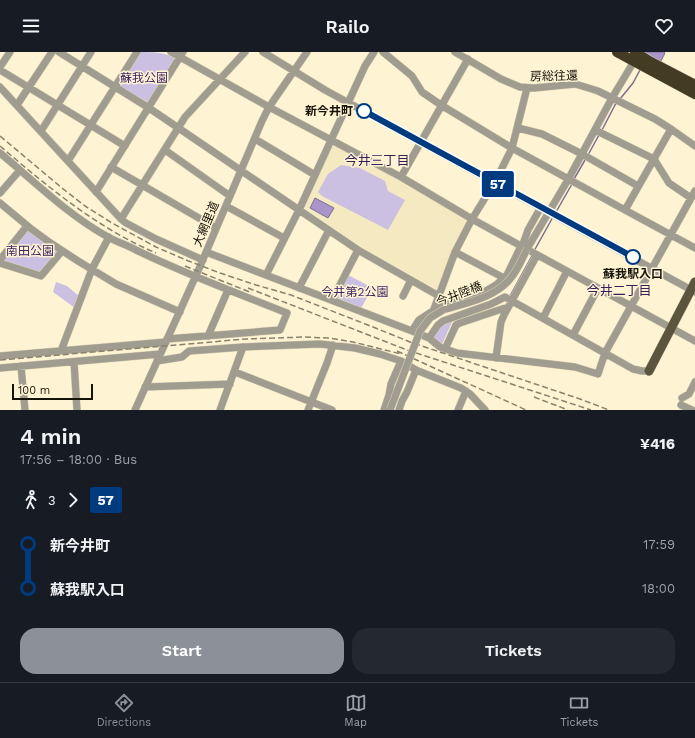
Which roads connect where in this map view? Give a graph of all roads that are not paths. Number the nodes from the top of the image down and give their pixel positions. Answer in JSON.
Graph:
{"nodes":[{"id":1,"x":10,"y":52,"type":"edge"},
{"id":2,"x":52,"y":52,"type":"edge"},
{"id":3,"x":58,"y":52,"type":"edge"},
{"id":4,"x":90,"y":52,"type":"edge"},
{"id":5,"x":137,"y":52,"type":"edge"},
{"id":6,"x":171,"y":52,"type":"edge"},
{"id":7,"x":245,"y":52,"type":"edge"},
{"id":8,"x":263,"y":52,"type":"edge"},
{"id":9,"x":307,"y":52,"type":"edge"},
{"id":10,"x":374,"y":52,"type":"edge"},
{"id":11,"x":383,"y":52,"type":"edge"},
{"id":12,"x":455,"y":52,"type":"edge"},
{"id":13,"x":617,"y":52,"type":"edge"},
{"id":14,"x":181,"y":55,"type":"edge"},
{"id":15,"x":635,"y":56,"type":"edge"},
{"id":16,"x":468,"y":59,"type":"junction"},
{"id":17,"x":648,"y":65,"type":"junction"},
{"id":18,"x":81,"y":66,"type":"junction"},
{"id":19,"x":0,"y":68,"type":"edge"},
{"id":20,"x":295,"y":71,"type":"junction"},
{"id":21,"x":220,"y":80,"type":"junction"},
{"id":22,"x":695,"y":85,"type":"edge"},
{"id":23,"x":0,"y":87,"type":"edge"},
{"id":24,"x":29,"y":87,"type":"junction"},
{"id":25,"x":115,"y":87,"type":"junction"},
{"id":26,"x":527,"y":88,"type":"junction"},
{"id":27,"x":695,"y":94,"type":"edge"},
{"id":28,"x":619,"y":100,"type":"junction"},
{"id":29,"x":348,"y":102,"type":"junction"},
{"id":30,"x":57,"y":104,"type":"junction"},
{"id":31,"x":17,"y":105,"type":"junction"},
{"id":32,"x":442,"y":105,"type":"junction"},
{"id":33,"x":269,"y":107,"type":"junction"},
{"id":34,"x":149,"y":108,"type":"junction"},
{"id":35,"x":91,"y":125,"type":"junction"},
{"id":36,"x":178,"y":128,"type":"junction"},
{"id":37,"x":518,"y":128,"type":"junction"},
{"id":38,"x":671,"y":129,"type":"junction"},
{"id":39,"x":595,"y":130,"type":"junction"},
{"id":40,"x":40,"y":131,"type":"junction"},
{"id":41,"x":255,"y":139,"type":"junction"},
{"id":42,"x":331,"y":141,"type":"junction"},
{"id":43,"x":420,"y":142,"type":"junction"},
{"id":44,"x":125,"y":146,"type":"junction"},
{"id":45,"x":695,"y":146,"type":"edge"},
{"id":46,"x":512,"y":148,"type":"junction"},
{"id":47,"x":165,"y":150,"type":"junction"},
{"id":48,"x":0,"y":153,"type":"edge"},
{"id":49,"x":582,"y":154,"type":"junction"},
{"id":50,"x":654,"y":160,"type":"junction"},
{"id":51,"x":68,"y":161,"type":"junction"},
{"id":52,"x":111,"y":167,"type":"junction"},
{"id":53,"x":20,"y":170,"type":"junction"},
{"id":54,"x":241,"y":170,"type":"junction"},
{"id":55,"x":315,"y":175,"type":"junction"},
{"id":56,"x":401,"y":178,"type":"junction"},
{"id":57,"x":569,"y":178,"type":"junction"},
{"id":58,"x":495,"y":182,"type":"junction"},
{"id":59,"x":142,"y":185,"type":"junction"},
{"id":60,"x":638,"y":186,"type":"junction"},
{"id":61,"x":695,"y":190,"type":"edge"},
{"id":62,"x":96,"y":192,"type":"junction"},
{"id":63,"x":0,"y":193,"type":"edge"},
{"id":64,"x":230,"y":196,"type":"junction"},
{"id":65,"x":691,"y":198,"type":"junction"},
{"id":66,"x":0,"y":203,"type":"edge"},
{"id":67,"x":226,"y":206,"type":"junction"},
{"id":68,"x":541,"y":207,"type":"junction"},
{"id":69,"x":299,"y":210,"type":"junction"},
{"id":70,"x":625,"y":210,"type":"junction"},
{"id":71,"x":549,"y":212,"type":"junction"},
{"id":72,"x":121,"y":219,"type":"junction"},
{"id":73,"x":472,"y":219,"type":"junction"},
{"id":74,"x":27,"y":226,"type":"junction"},
{"id":75,"x":216,"y":228,"type":"junction"},
{"id":76,"x":329,"y":230,"type":"junction"},
{"id":77,"x":670,"y":235,"type":"junction"},
{"id":78,"x":109,"y":237,"type":"junction"},
{"id":79,"x":284,"y":238,"type":"junction"},
{"id":80,"x":695,"y":248,"type":"edge"},
{"id":81,"x":358,"y":250,"type":"junction"},
{"id":82,"x":62,"y":251,"type":"junction"},
{"id":83,"x":531,"y":251,"type":"junction"},
{"id":84,"x":206,"y":252,"type":"junction"},
{"id":85,"x":455,"y":252,"type":"junction"},
{"id":86,"x":0,"y":260,"type":"edge"},
{"id":87,"x":202,"y":260,"type":"junction"},
{"id":88,"x":0,"y":263,"type":"edge"},
{"id":89,"x":652,"y":268,"type":"junction"},
{"id":90,"x":92,"y":269,"type":"junction"},
{"id":91,"x":567,"y":271,"type":"junction"},
{"id":92,"x":266,"y":275,"type":"junction"},
{"id":93,"x":195,"y":276,"type":"junction"},
{"id":94,"x":504,"y":278,"type":"junction"},
{"id":95,"x":411,"y":280,"type":"junction"},
{"id":96,"x":299,"y":288,"type":"junction"},
{"id":97,"x":598,"y":288,"type":"junction"},
{"id":98,"x":694,"y":288,"type":"edge"},
{"id":99,"x":228,"y":290,"type":"junction"},
{"id":100,"x":403,"y":296,"type":"dead end"},
{"id":101,"x":439,"y":296,"type":"junction"},
{"id":102,"x":332,"y":300,"type":"junction"},
{"id":103,"x":512,"y":301,"type":"junction"},
{"id":104,"x":491,"y":304,"type":"junction"},
{"id":105,"x":631,"y":306,"type":"junction"},
{"id":106,"x":508,"y":307,"type":"junction"},
{"id":107,"x":434,"y":309,"type":"junction"},
{"id":108,"x":180,"y":312,"type":"junction"},
{"id":109,"x":487,"y":314,"type":"junction"},
{"id":110,"x":463,"y":318,"type":"junction"},
{"id":111,"x":543,"y":318,"type":"junction"},
{"id":112,"x":670,"y":328,"type":"junction"},
{"id":113,"x":412,"y":331,"type":"junction"},
{"id":114,"x":573,"y":334,"type":"junction"},
{"id":115,"x":208,"y":336,"type":"junction"},
{"id":116,"x":428,"y":338,"type":"junction"},
{"id":117,"x":166,"y":341,"type":"junction"},
{"id":118,"x":695,"y":341,"type":"edge"},
{"id":119,"x":333,"y":345,"type":"junction"},
{"id":120,"x":243,"y":347,"type":"junction"},
{"id":121,"x":445,"y":349,"type":"junction"},
{"id":122,"x":61,"y":351,"type":"junction"},
{"id":123,"x":605,"y":352,"type":"junction"},
{"id":124,"x":0,"y":356,"type":"edge"},
{"id":125,"x":158,"y":358,"type":"junction"},
{"id":126,"x":496,"y":358,"type":"junction"},
{"id":127,"x":401,"y":361,"type":"junction"},
{"id":128,"x":74,"y":362,"type":"junction"},
{"id":129,"x":21,"y":366,"type":"junction"},
{"id":130,"x":0,"y":368,"type":"edge"},
{"id":131,"x":416,"y":370,"type":"junction"},
{"id":132,"x":649,"y":371,"type":"joint"},
{"id":133,"x":234,"y":372,"type":"junction"},
{"id":134,"x":695,"y":382,"type":"edge"},
{"id":135,"x":230,"y":384,"type":"junction"},
{"id":136,"x":145,"y":387,"type":"junction"},
{"id":137,"x":466,"y":391,"type":"junction"},
{"id":138,"x":311,"y":402,"type":"junction"},
{"id":139,"x":25,"y":410,"type":"edge"},
{"id":140,"x":77,"y":410,"type":"edge"},
{"id":141,"x":135,"y":410,"type":"edge"},
{"id":142,"x":220,"y":410,"type":"edge"},
{"id":143,"x":308,"y":410,"type":"edge"},
{"id":144,"x":332,"y":410,"type":"edge"},
{"id":145,"x":384,"y":410,"type":"edge"},
{"id":146,"x":390,"y":410,"type":"edge"},
{"id":147,"x":399,"y":410,"type":"edge"},
{"id":148,"x":458,"y":410,"type":"edge"},
{"id":149,"x":485,"y":410,"type":"edge"},
{"id":150,"x":692,"y":410,"type":"edge"}],
"edges":[{"from":1,"to":19,"type":"street"},
{"from":2,"to":24,"type":"street"},
{"from":3,"to":18,"type":"street"},
{"from":4,"to":18,"type":"street"},
{"from":5,"to":25,"type":"street"},
{"from":6,"to":14,"type":"street"},
{"from":7,"to":21,"type":"street"},
{"from":8,"to":20,"type":"street"},
{"from":9,"to":20,"type":"street","name":"大網里道"},
{"from":10,"to":29,"type":"street"},
{"from":11,"to":32,"type":"street"},
{"from":12,"to":16,"type":"street","name":"房総往還"},
{"from":13,"to":15,"type":"highway"},
{"from":14,"to":21,"type":"street"},
{"from":14,"to":34,"type":"street"},
{"from":15,"to":17,"type":"highway"},
{"from":15,"to":28,"type":"street"},
{"from":16,"to":26,"type":"street","name":"房総往還"},
{"from":16,"to":32,"type":"street"},
{"from":17,"to":22,"type":"highway"},
{"from":17,"to":27,"type":"highway"},
{"from":18,"to":25,"type":"street"},
{"from":18,"to":30,"type":"street"},
{"from":19,"to":24,"type":"street"},
{"from":20,"to":29,"type":"street"},
{"from":20,"to":33,"type":"street","name":"大網里道"},
{"from":21,"to":33,"type":"street"},
{"from":21,"to":36,"type":"street"},
{"from":23,"to":31,"type":"street"},
{"from":24,"to":30,"type":"street"},
{"from":24,"to":31,"type":"street"},
{"from":25,"to":34,"type":"street"},
{"from":25,"to":35,"type":"street"},
{"from":26,"to":28,"type":"street","name":"房総往還"},
{"from":26,"to":37,"type":"street"},
{"from":28,"to":38,"type":"street","name":"房総往還"},
{"from":28,"to":39,"type":"street"},
{"from":29,"to":42,"type":"street"},
{"from":29,"to":43,"type":"street"},
{"from":30,"to":35,"type":"street"},
{"from":30,"to":40,"type":"street"},
{"from":31,"to":40,"type":"street"},
{"from":32,"to":43,"type":"street"},
{"from":32,"to":46,"type":"street"},
{"from":33,"to":41,"type":"street","name":"大網里道"},
{"from":33,"to":42,"type":"street"},
{"from":34,"to":36,"type":"street"},
{"from":34,"to":44,"type":"street"},
{"from":35,"to":44,"type":"street"},
{"from":35,"to":51,"type":"street"},
{"from":36,"to":47,"type":"street"},
{"from":36,"to":54,"type":"street"},
{"from":37,"to":46,"type":"street"},
{"from":37,"to":49,"type":"street"},
{"from":38,"to":45,"type":"street","name":"房総往還"},
{"from":38,"to":50,"type":"street"},
{"from":39,"to":49,"type":"street"},
{"from":39,"to":50,"type":"street"},
{"from":40,"to":51,"type":"street"},
{"from":41,"to":54,"type":"street","name":"大網里道"},
{"from":41,"to":55,"type":"street"},
{"from":42,"to":55,"type":"street"},
{"from":42,"to":56,"type":"street"},
{"from":43,"to":56,"type":"street"},
{"from":43,"to":58,"type":"street"},
{"from":44,"to":52,"type":"street"},
{"from":46,"to":57,"type":"street"},
{"from":46,"to":58,"type":"street"},
{"from":47,"to":59,"type":"street"},
{"from":47,"to":64,"type":"street"},
{"from":48,"to":53,"type":"street"},
{"from":49,"to":57,"type":"street"},
{"from":49,"to":60,"type":"street"},
{"from":50,"to":60,"type":"street"},
{"from":50,"to":65,"type":"street"},
{"from":51,"to":62,"type":"street"},
{"from":52,"to":59,"type":"street"},
{"from":52,"to":62,"type":"street"},
{"from":53,"to":63,"type":"street"},
{"from":53,"to":78,"type":"street"},
{"from":54,"to":64,"type":"street","name":"大網里道"},
{"from":54,"to":69,"type":"street"},
{"from":55,"to":69,"type":"street"},
{"from":56,"to":73,"type":"street"},
{"from":57,"to":70,"type":"street"},
{"from":57,"to":71,"type":"street"},
{"from":58,"to":68,"type":"street"},
{"from":58,"to":73,"type":"street"},
{"from":59,"to":72,"type":"street"},
{"from":59,"to":75,"type":"street"},
{"from":60,"to":70,"type":"street"},
{"from":61,"to":65,"type":"street"},
{"from":62,"to":72,"type":"street"},
{"from":64,"to":67,"type":"street","name":"大網里道"},
{"from":65,"to":77,"type":"street"},
{"from":66,"to":74,"type":"street"},
{"from":67,"to":75,"type":"street","name":"大網里道"},
{"from":67,"to":79,"type":"street"},
{"from":68,"to":71,"type":"street"},
{"from":68,"to":83,"type":"street"},
{"from":69,"to":76,"type":"street"},
{"from":69,"to":79,"type":"street"},
{"from":70,"to":77,"type":"street"},
{"from":71,"to":83,"type":"street"},
{"from":71,"to":89,"type":"street"},
{"from":72,"to":87,"type":"street"},
{"from":73,"to":83,"type":"street"},
{"from":73,"to":85,"type":"street"},
{"from":74,"to":82,"type":"street"},
{"from":74,"to":86,"type":"street"},
{"from":75,"to":84,"type":"street","name":"大網里道"},
{"from":76,"to":81,"type":"street"},
{"from":76,"to":96,"type":"street"},
{"from":77,"to":80,"type":"street"},
{"from":77,"to":89,"type":"street"},
{"from":78,"to":90,"type":"street"},
{"from":78,"to":93,"type":"street"},
{"from":79,"to":92,"type":"street"},
{"from":81,"to":95,"type":"street"},
{"from":81,"to":102,"type":"street"},
{"from":82,"to":88,"type":"street"},
{"from":82,"to":90,"type":"street"},
{"from":83,"to":91,"type":"street"},
{"from":83,"to":94,"type":"street"},
{"from":83,"to":103,"type":"street"},
{"from":83,"to":146,"type":"street","name":"今井陸橋","bridge":true},
{"from":84,"to":87,"type":"street","name":"大網里道"},
{"from":84,"to":92,"type":"street"},
{"from":85,"to":94,"type":"street"},
{"from":85,"to":101,"type":"street"},
{"from":87,"to":93,"type":"street","name":"大網里道"},
{"from":89,"to":98,"type":"street"},
{"from":89,"to":105,"type":"street"},
{"from":90,"to":108,"type":"street"},
{"from":90,"to":122,"type":"street"},
{"from":91,"to":97,"type":"street"},
{"from":91,"to":111,"type":"street"},
{"from":92,"to":96,"type":"street"},
{"from":93,"to":99,"type":"street"},
{"from":93,"to":108,"type":"street","name":"大網里道"},
{"from":94,"to":107,"type":"street"},
{"from":95,"to":100,"type":"street"},
{"from":95,"to":101,"type":"street"},
{"from":96,"to":102,"type":"street"},
{"from":97,"to":105,"type":"street"},
{"from":97,"to":114,"type":"street"},
{"from":98,"to":112,"type":"main road"},
{"from":99,"to":115,"type":"street"},
{"from":99,"to":115,"type":"street"},
{"from":101,"to":107,"type":"street"},
{"from":102,"to":113,"type":"street"},
{"from":103,"to":104,"type":"street"},
{"from":103,"to":106,"type":"street"},
{"from":103,"to":111,"type":"street"},
{"from":104,"to":109,"type":"street"},
{"from":104,"to":110,"type":"street"},
{"from":105,"to":112,"type":"street"},
{"from":105,"to":123,"type":"street"},
{"from":106,"to":109,"type":"street"},
{"from":106,"to":126,"type":"street"},
{"from":107,"to":113,"type":"street"},
{"from":108,"to":117,"type":"street","name":"大網里道"},
{"from":109,"to":110,"type":"street"},
{"from":110,"to":116,"type":"street"},
{"from":110,"to":121,"type":"street"},
{"from":111,"to":114,"type":"street"},
{"from":112,"to":118,"type":"street"},
{"from":112,"to":132,"type":"main road"},
{"from":113,"to":116,"type":"street"},
{"from":114,"to":123,"type":"street"},
{"from":115,"to":117,"type":"street"},
{"from":116,"to":121,"type":"street"},
{"from":117,"to":122,"type":"street"},
{"from":117,"to":125,"type":"street","name":"大網里道"},
{"from":119,"to":120,"type":"street"},
{"from":119,"to":127,"type":"street"},
{"from":119,"to":138,"type":"street"},
{"from":120,"to":125,"type":"street"},
{"from":120,"to":133,"type":"street"},
{"from":121,"to":126,"type":"street"},
{"from":122,"to":124,"type":"street"},
{"from":123,"to":126,"type":"street"},
{"from":123,"to":132,"type":"street"},
{"from":125,"to":128,"type":"street"},
{"from":125,"to":136,"type":"street","name":"大網里道"},
{"from":127,"to":131,"type":"street"},
{"from":127,"to":145,"type":"street"},
{"from":128,"to":129,"type":"street"},
{"from":128,"to":140,"type":"street"},
{"from":129,"to":130,"type":"street"},
{"from":129,"to":139,"type":"street"},
{"from":131,"to":137,"type":"street"},
{"from":131,"to":147,"type":"street"},
{"from":133,"to":135,"type":"street"},
{"from":133,"to":138,"type":"street"},
{"from":134,"to":150,"type":"street"},
{"from":135,"to":136,"type":"street"},
{"from":135,"to":142,"type":"street"},
{"from":136,"to":141,"type":"street","name":"大網里道"},
{"from":137,"to":148,"type":"street"},
{"from":137,"to":149,"type":"street"},
{"from":138,"to":143,"type":"street"},
{"from":138,"to":144,"type":"street"}]}
